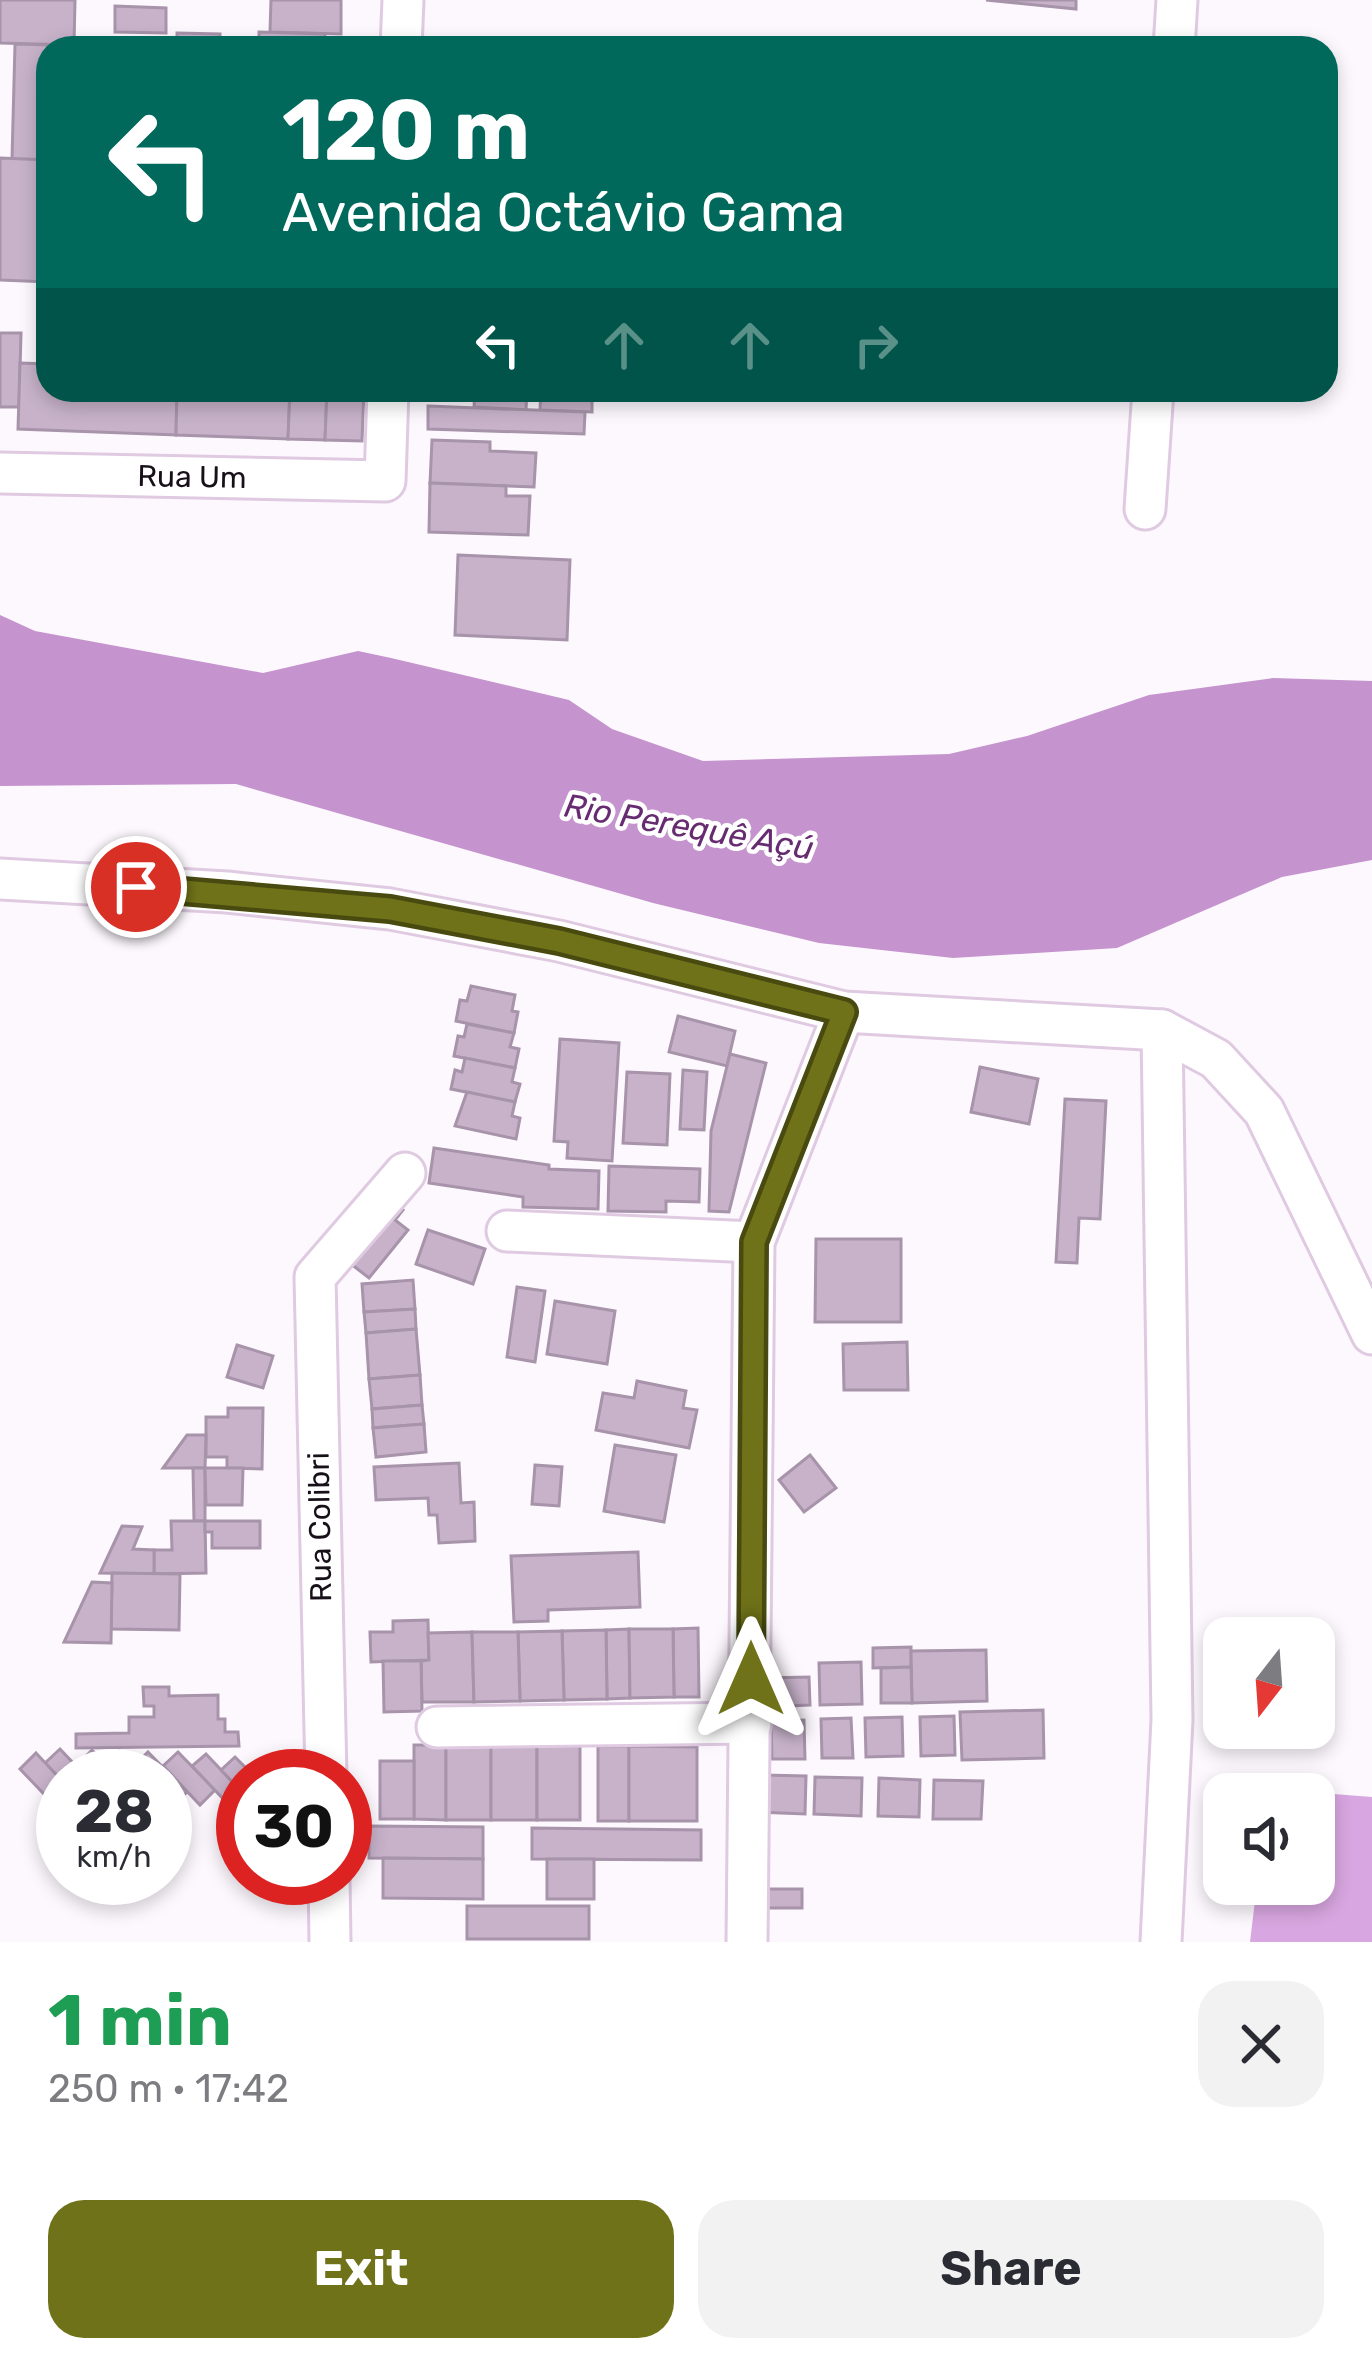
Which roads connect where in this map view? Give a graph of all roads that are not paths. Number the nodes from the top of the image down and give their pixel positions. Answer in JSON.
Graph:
{"nodes":[{"id":1,"x":403,"y":0,"type":"edge"},
{"id":2,"x":1177,"y":0,"type":"edge"},
{"id":3,"x":402,"y":36,"type":"edge"},
{"id":4,"x":1175,"y":36,"type":"edge"},
{"id":5,"x":388,"y":402,"type":"edge"},
{"id":6,"x":1152,"y":402,"type":"edge"},
{"id":7,"x":0,"y":473,"type":"edge"},
{"id":8,"x":1145,"y":508,"type":"dead end"},
{"id":9,"x":0,"y":879,"type":"edge"},
{"id":10,"x":844,"y":1012,"type":"junction"},
{"id":11,"x":1162,"y":1030,"type":"junction"},
{"id":12,"x":405,"y":1173,"type":"dead end"},
{"id":13,"x":507,"y":1231,"type":"dead end"},
{"id":14,"x":754,"y":1242,"type":"junction"},
{"id":15,"x":1372,"y":1334,"type":"edge"},
{"id":16,"x":751,"y":1723,"type":"junction"},
{"id":17,"x":437,"y":1727,"type":"dead end"},
{"id":18,"x":325,"y":1749,"type":"edge"},
{"id":19,"x":329,"y":1905,"type":"edge"},
{"id":20,"x":330,"y":1942,"type":"edge"},
{"id":21,"x":747,"y":1942,"type":"edge"},
{"id":22,"x":1161,"y":1942,"type":"edge"}],
"edges":[{"from":1,"to":3,"type":"street"},
{"from":2,"to":4,"type":"street"},
{"from":5,"to":7,"type":"street","name":"Rua Um"},
{"from":6,"to":8,"type":"street"},
{"from":9,"to":10,"type":"street"},
{"from":10,"to":11,"type":"street"},
{"from":10,"to":14,"type":"street"},
{"from":11,"to":15,"type":"street"},
{"from":11,"to":22,"type":"street"},
{"from":12,"to":18,"type":"street","name":"Rua Colibri"},
{"from":13,"to":14,"type":"street"},
{"from":14,"to":16,"type":"street"},
{"from":16,"to":17,"type":"street"},
{"from":16,"to":21,"type":"street"},
{"from":19,"to":20,"type":"street"}]}
